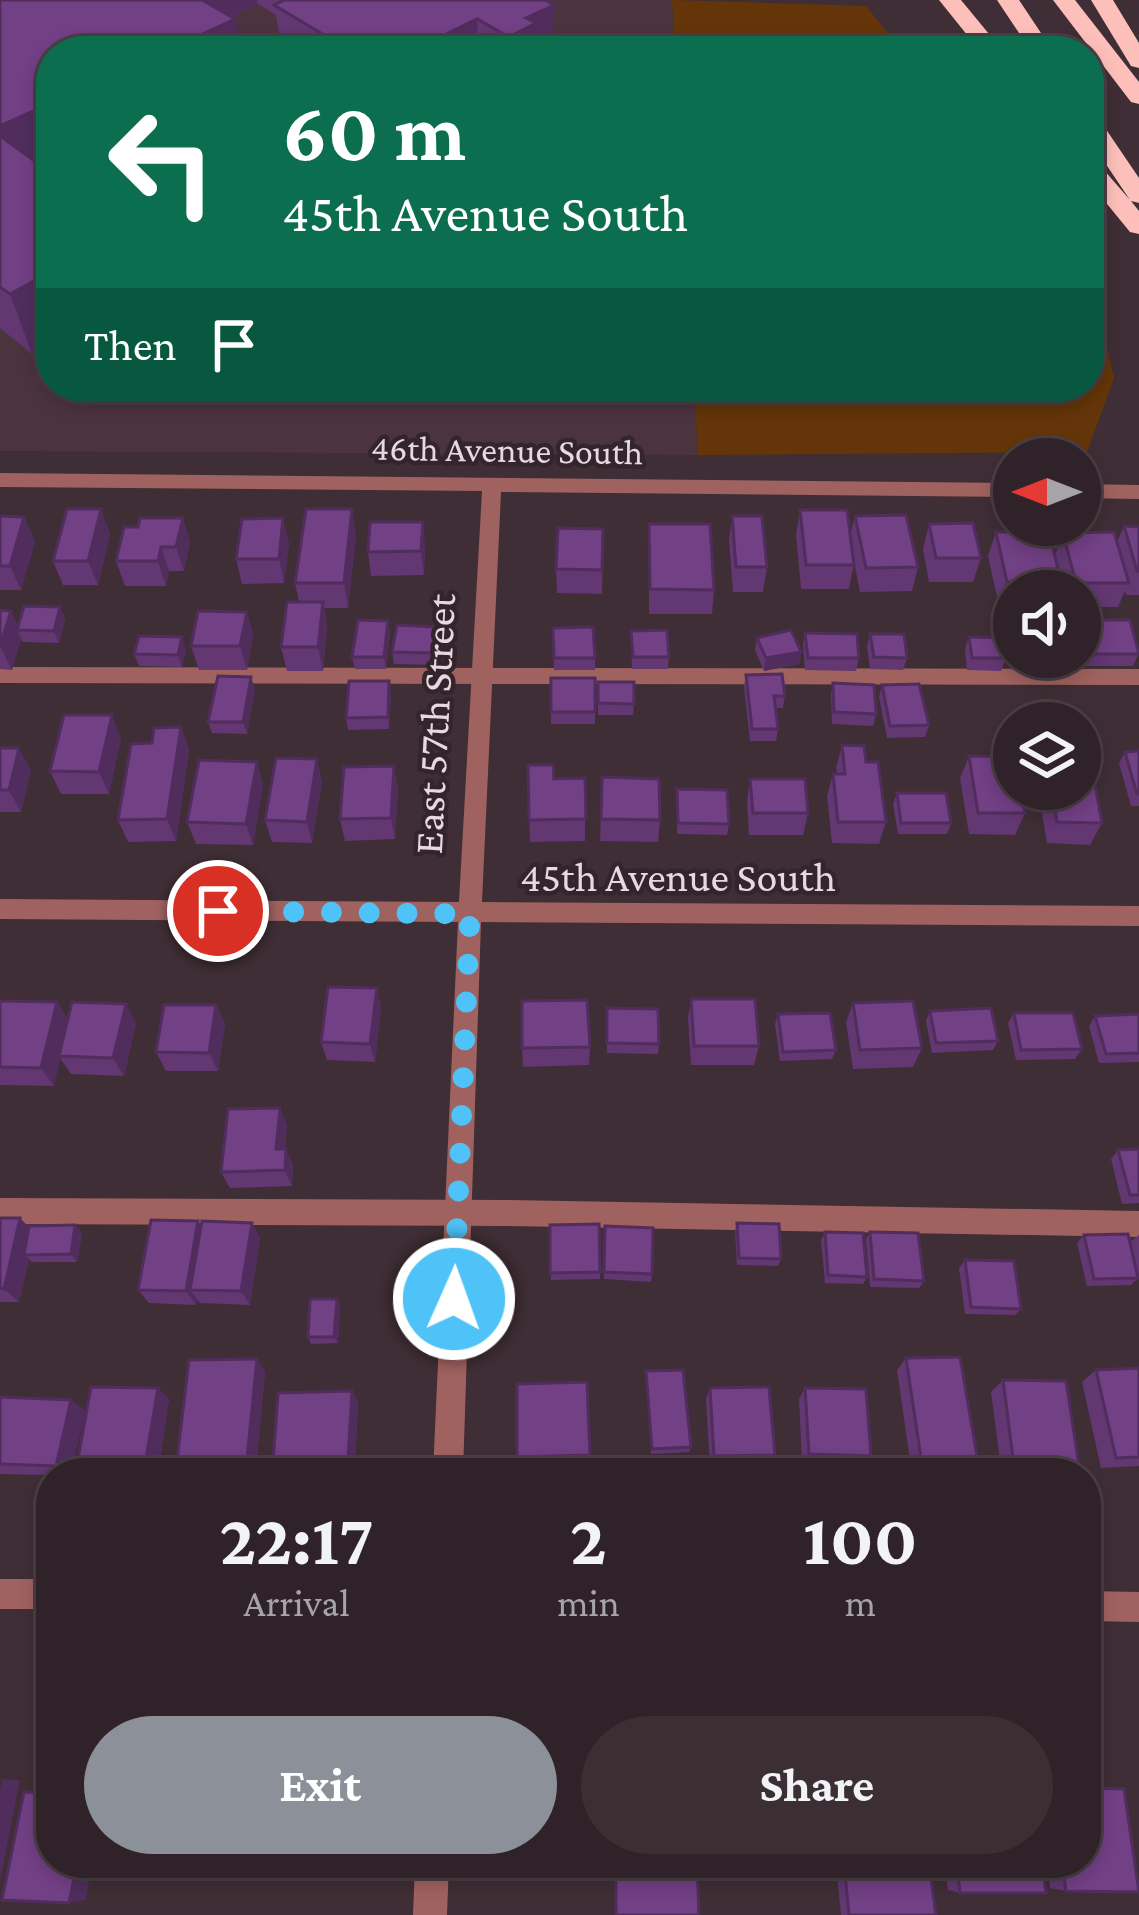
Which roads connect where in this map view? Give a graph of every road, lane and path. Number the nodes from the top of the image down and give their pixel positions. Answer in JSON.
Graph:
{"nodes":[{"id":1,"x":950,"y":0,"type":"edge"},
{"id":2,"x":1008,"y":0,"type":"edge"},
{"id":3,"x":1064,"y":0,"type":"edge"},
{"id":4,"x":1102,"y":0,"type":"edge"},
{"id":5,"x":980,"y":36,"type":"edge"},
{"id":6,"x":1032,"y":36,"type":"edge"},
{"id":7,"x":1092,"y":36,"type":"edge"},
{"id":8,"x":1104,"y":52,"type":"edge"},
{"id":9,"x":1139,"y":62,"type":"edge"},
{"id":10,"x":1139,"y":97,"type":"edge"},
{"id":11,"x":1104,"y":144,"type":"edge"},
{"id":12,"x":1104,"y":185,"type":"edge"},
{"id":13,"x":1139,"y":196,"type":"edge"},
{"id":14,"x":1139,"y":227,"type":"edge"},
{"id":15,"x":0,"y":481,"type":"edge"},
{"id":16,"x":492,"y":482,"type":"junction"},
{"id":17,"x":993,"y":490,"type":"edge"},
{"id":18,"x":1101,"y":491,"type":"edge"},
{"id":19,"x":1139,"y":492,"type":"edge"},
{"id":20,"x":0,"y":675,"type":"edge"},
{"id":21,"x":1139,"y":677,"type":"edge"},
{"id":22,"x":479,"y":679,"type":"junction"},
{"id":23,"x":0,"y":909,"type":"edge"},
{"id":24,"x":470,"y":914,"type":"junction"},
{"id":25,"x":1139,"y":916,"type":"edge"},
{"id":26,"x":0,"y":1211,"type":"edge"},
{"id":27,"x":457,"y":1213,"type":"junction"},
{"id":28,"x":1139,"y":1224,"type":"edge"},
{"id":29,"x":449,"y":1458,"type":"edge"},
{"id":30,"x":0,"y":1594,"type":"edge"},
{"id":31,"x":36,"y":1594,"type":"edge"},
{"id":32,"x":1101,"y":1606,"type":"edge"},
{"id":33,"x":1139,"y":1607,"type":"edge"},
{"id":34,"x":432,"y":1878,"type":"edge"},
{"id":35,"x":430,"y":1915,"type":"edge"}],
"edges":[{"from":1,"to":5,"type":"highway"},
{"from":2,"to":6,"type":"highway"},
{"from":3,"to":7,"type":"highway"},
{"from":4,"to":9,"type":"highway"},
{"from":8,"to":10,"type":"highway"},
{"from":11,"to":13,"type":"highway"},
{"from":12,"to":14,"type":"highway"},
{"from":15,"to":16,"type":"street","name":"46th Avenue South"},
{"from":16,"to":17,"type":"street","name":"46th Avenue South"},
{"from":16,"to":22,"type":"street","name":"East 57th Street"},
{"from":18,"to":19,"type":"street"},
{"from":20,"to":22,"type":"street"},
{"from":21,"to":22,"type":"street"},
{"from":22,"to":24,"type":"street","name":"East 57th Street"},
{"from":23,"to":24,"type":"street","name":"45th Avenue South"},
{"from":24,"to":25,"type":"street","name":"45th Avenue South"},
{"from":24,"to":27,"type":"street","name":"East 57th Street"},
{"from":26,"to":27,"type":"street"},
{"from":27,"to":28,"type":"street"},
{"from":27,"to":29,"type":"street","name":"East 57th Street"},
{"from":30,"to":31,"type":"street"},
{"from":32,"to":33,"type":"street"},
{"from":34,"to":35,"type":"street"}]}
